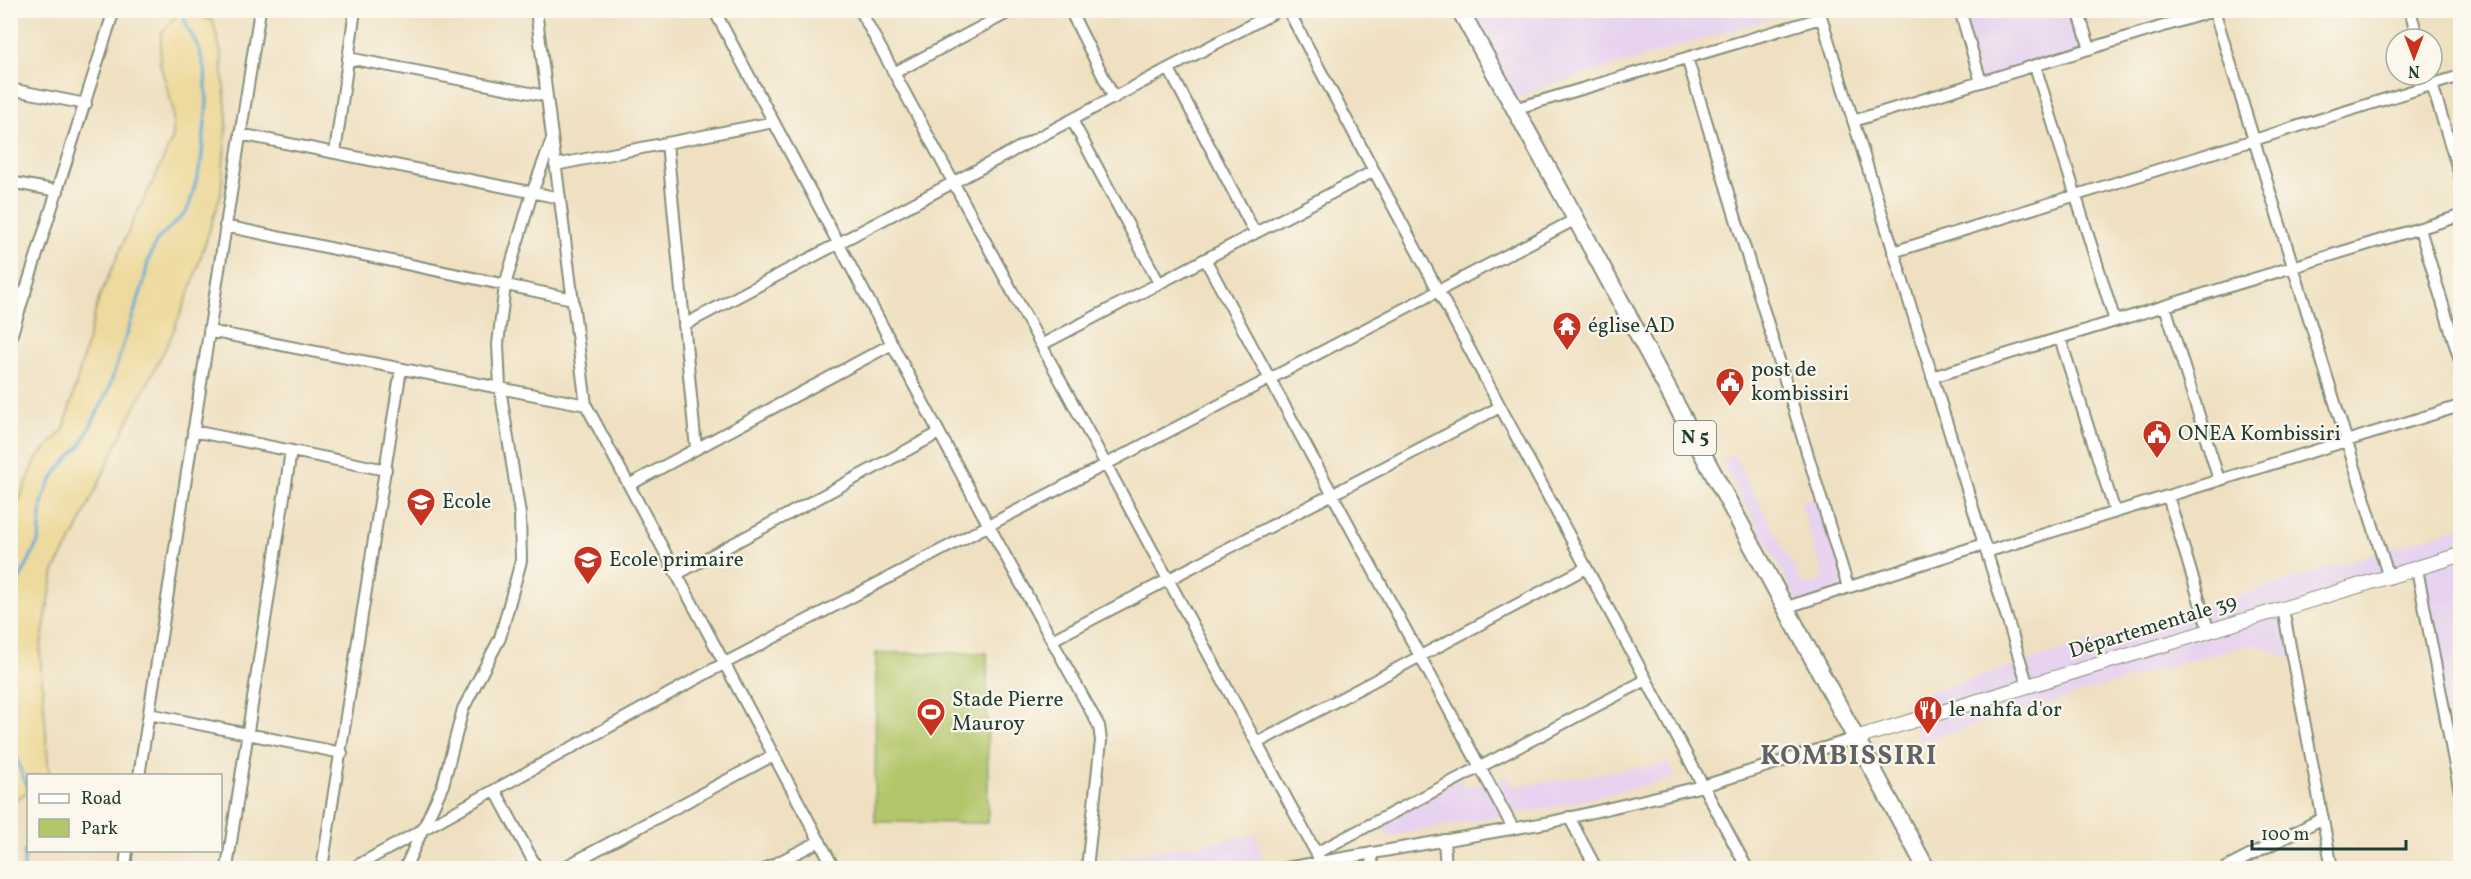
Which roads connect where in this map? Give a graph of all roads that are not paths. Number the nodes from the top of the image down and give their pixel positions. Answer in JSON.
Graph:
{"nodes":[{"id":1,"x":260,"y":10,"type":"edge"},
{"id":2,"x":355,"y":10,"type":"edge"},
{"id":3,"x":536,"y":10,"type":"edge"},
{"id":4,"x":714,"y":10,"type":"edge"},
{"id":5,"x":860,"y":10,"type":"edge"},
{"id":6,"x":1013,"y":10,"type":"edge"},
{"id":7,"x":1070,"y":10,"type":"edge"},
{"id":8,"x":1279,"y":10,"type":"edge"},
{"id":9,"x":1288,"y":10,"type":"edge"},
{"id":10,"x":1460,"y":10,"type":"edge"},
{"id":11,"x":1960,"y":10,"type":"edge"},
{"id":12,"x":2078,"y":10,"type":"edge"},
{"id":13,"x":2410,"y":10,"type":"edge"},
{"id":14,"x":113,"y":11,"type":"edge"},
{"id":15,"x":2215,"y":11,"type":"edge"},
{"id":16,"x":1820,"y":14,"type":"edge"},
{"id":17,"x":2415,"y":27,"type":"edge"},
{"id":18,"x":2090,"y":49,"type":"junction"},
{"id":19,"x":348,"y":58,"type":"junction"},
{"id":20,"x":1687,"y":58,"type":"junction"},
{"id":21,"x":2035,"y":66,"type":"junction"},
{"id":22,"x":1169,"y":69,"type":"junction"},
{"id":23,"x":894,"y":74,"type":"junction"},
{"id":24,"x":2460,"y":76,"type":"edge"},
{"id":25,"x":2444,"y":78,"type":"edge"},
{"id":26,"x":1982,"y":82,"type":"junction"},
{"id":27,"x":2410,"y":87,"type":"edge"},
{"id":28,"x":2433,"y":87,"type":"edge"},
{"id":29,"x":10,"y":89,"type":"edge"},
{"id":30,"x":546,"y":96,"type":"junction"},
{"id":31,"x":1114,"y":98,"type":"junction"},
{"id":32,"x":86,"y":104,"type":"junction"},
{"id":33,"x":1514,"y":110,"type":"junction"},
{"id":34,"x":1072,"y":120,"type":"junction"},
{"id":35,"x":1853,"y":121,"type":"junction"},
{"id":36,"x":774,"y":122,"type":"junction"},
{"id":37,"x":240,"y":134,"type":"junction"},
{"id":38,"x":552,"y":139,"type":"junction"},
{"id":39,"x":2254,"y":140,"type":"junction"},
{"id":40,"x":667,"y":143,"type":"junction"},
{"id":41,"x":335,"y":153,"type":"junction"},
{"id":42,"x":555,"y":165,"type":"junction"},
{"id":43,"x":1374,"y":171,"type":"junction"},
{"id":44,"x":2460,"y":176,"type":"edge"},
{"id":45,"x":10,"y":182,"type":"edge"},
{"id":46,"x":953,"y":183,"type":"junction"},
{"id":47,"x":58,"y":191,"type":"junction"},
{"id":48,"x":532,"y":193,"type":"junction"},
{"id":49,"x":2075,"y":196,"type":"junction"},
{"id":50,"x":560,"y":198,"type":"junction"},
{"id":51,"x":2460,"y":216,"type":"edge"},
{"id":52,"x":1576,"y":219,"type":"junction"},
{"id":53,"x":225,"y":226,"type":"junction"},
{"id":54,"x":2420,"y":229,"type":"junction"},
{"id":55,"x":1255,"y":233,"type":"junction"},
{"id":56,"x":838,"y":243,"type":"junction"},
{"id":57,"x":1893,"y":252,"type":"junction"},
{"id":58,"x":1205,"y":259,"type":"junction"},
{"id":59,"x":2293,"y":267,"type":"junction"},
{"id":60,"x":1159,"y":283,"type":"junction"},
{"id":61,"x":505,"y":285,"type":"junction"},
{"id":62,"x":1438,"y":291,"type":"junction"},
{"id":63,"x":10,"y":292,"type":"edge"},
{"id":64,"x":25,"y":294,"type":"junction"},
{"id":65,"x":573,"y":299,"type":"junction"},
{"id":66,"x":2165,"y":306,"type":"junction"},
{"id":67,"x":2115,"y":321,"type":"junction"},
{"id":68,"x":684,"y":325,"type":"junction"},
{"id":69,"x":209,"y":331,"type":"junction"},
{"id":70,"x":2060,"y":338,"type":"junction"},
{"id":71,"x":10,"y":340,"type":"edge"},
{"id":72,"x":892,"y":344,"type":"junction"},
{"id":73,"x":1041,"y":345,"type":"junction"},
{"id":74,"x":2460,"y":361,"type":"edge"},
{"id":75,"x":401,"y":369,"type":"junction"},
{"id":76,"x":1932,"y":377,"type":"junction"},
{"id":77,"x":1270,"y":379,"type":"junction"},
{"id":78,"x":500,"y":388,"type":"junction"},
{"id":79,"x":586,"y":405,"type":"junction"},
{"id":80,"x":2460,"y":406,"type":"edge"},
{"id":81,"x":1500,"y":407,"type":"junction"},
{"id":82,"x":193,"y":431,"type":"junction"},
{"id":83,"x":939,"y":433,"type":"junction"},
{"id":84,"x":2346,"y":441,"type":"junction"},
{"id":85,"x":696,"y":449,"type":"junction"},
{"id":86,"x":291,"y":450,"type":"junction"},
{"id":87,"x":1106,"y":464,"type":"junction"},
{"id":88,"x":386,"y":470,"type":"junction"},
{"id":89,"x":2219,"y":480,"type":"junction"},
{"id":90,"x":629,"y":485,"type":"junction"},
{"id":91,"x":1332,"y":494,"type":"junction"},
{"id":92,"x":2168,"y":496,"type":"junction"},
{"id":93,"x":2115,"y":512,"type":"junction"},
{"id":94,"x":988,"y":526,"type":"junction"},
{"id":95,"x":1985,"y":548,"type":"junction"},
{"id":96,"x":2460,"y":555,"type":"edge"},
{"id":97,"x":1586,"y":568,"type":"junction"},
{"id":98,"x":2417,"y":569,"type":"junction"},
{"id":99,"x":677,"y":574,"type":"junction"},
{"id":100,"x":2389,"y":578,"type":"junction"},
{"id":101,"x":1168,"y":580,"type":"junction"},
{"id":102,"x":1848,"y":587,"type":"junction"},
{"id":103,"x":1786,"y":607,"type":"junction"},
{"id":104,"x":2283,"y":609,"type":"junction"},
{"id":105,"x":2209,"y":632,"type":"junction"},
{"id":106,"x":1052,"y":640,"type":"junction"},
{"id":107,"x":1420,"y":656,"type":"junction"},
{"id":108,"x":725,"y":663,"type":"junction"},
{"id":109,"x":1646,"y":680,"type":"junction"},
{"id":110,"x":2028,"y":686,"type":"junction"},
{"id":111,"x":149,"y":714,"type":"junction"},
{"id":112,"x":248,"y":734,"type":"junction"},
{"id":113,"x":1856,"y":738,"type":"junction"},
{"id":114,"x":1257,"y":743,"type":"junction"},
{"id":115,"x":342,"y":753,"type":"junction"},
{"id":116,"x":774,"y":756,"type":"junction"},
{"id":117,"x":1480,"y":767,"type":"junction"},
{"id":118,"x":139,"y":774,"type":"edge"},
{"id":119,"x":1703,"y":786,"type":"junction"},
{"id":120,"x":495,"y":790,"type":"junction"},
{"id":121,"x":2460,"y":792,"type":"edge"},
{"id":122,"x":1569,"y":817,"type":"junction"},
{"id":123,"x":2323,"y":818,"type":"junction"},
{"id":124,"x":1513,"y":828,"type":"junction"},
{"id":125,"x":422,"y":830,"type":"junction"},
{"id":126,"x":1444,"y":840,"type":"junction"},
{"id":127,"x":820,"y":841,"type":"junction"},
{"id":128,"x":128,"y":852,"type":"edge"},
{"id":129,"x":1371,"y":853,"type":"junction"},
{"id":130,"x":1319,"y":858,"type":"junction"},
{"id":131,"x":125,"y":868,"type":"edge"},
{"id":132,"x":227,"y":868,"type":"edge"},
{"id":133,"x":322,"y":868,"type":"edge"},
{"id":134,"x":353,"y":868,"type":"edge"},
{"id":135,"x":405,"y":868,"type":"edge"},
{"id":136,"x":537,"y":868,"type":"edge"},
{"id":137,"x":563,"y":868,"type":"edge"},
{"id":138,"x":767,"y":868,"type":"edge"},
{"id":139,"x":834,"y":868,"type":"edge"},
{"id":140,"x":1087,"y":868,"type":"edge"},
{"id":141,"x":1286,"y":868,"type":"edge"},
{"id":142,"x":1373,"y":868,"type":"edge"},
{"id":143,"x":1446,"y":868,"type":"edge"},
{"id":144,"x":1596,"y":868,"type":"edge"},
{"id":145,"x":1746,"y":868,"type":"edge"},
{"id":146,"x":1926,"y":868,"type":"edge"},
{"id":147,"x":2226,"y":868,"type":"edge"},
{"id":148,"x":2332,"y":868,"type":"edge"}],
"edges":[{"from":1,"to":37,"type":"street"},
{"from":2,"to":19,"type":"street"},
{"from":3,"to":30,"type":"street"},
{"from":4,"to":36,"type":"street"},
{"from":5,"to":23,"type":"street"},
{"from":6,"to":23,"type":"street"},
{"from":7,"to":31,"type":"street"},
{"from":8,"to":22,"type":"street"},
{"from":9,"to":43,"type":"street"},
{"from":10,"to":33,"type":"highway","number":"N 5"},
{"from":11,"to":26,"type":"street"},
{"from":12,"to":18,"type":"street"},
{"from":13,"to":17,"type":"street"},
{"from":14,"to":32,"type":"street"},
{"from":15,"to":18,"type":"street"},
{"from":15,"to":39,"type":"street"},
{"from":16,"to":20,"type":"street"},
{"from":16,"to":35,"type":"street"},
{"from":18,"to":21,"type":"street"},
{"from":19,"to":30,"type":"street"},
{"from":19,"to":41,"type":"street"},
{"from":20,"to":33,"type":"street"},
{"from":20,"to":102,"type":"street"},
{"from":21,"to":26,"type":"street"},
{"from":21,"to":49,"type":"street"},
{"from":22,"to":31,"type":"street"},
{"from":22,"to":55,"type":"street"},
{"from":23,"to":46,"type":"street"},
{"from":24,"to":25,"type":"street"},
{"from":26,"to":35,"type":"street"},
{"from":27,"to":39,"type":"street"},
{"from":28,"to":44,"type":"street"},
{"from":29,"to":32,"type":"street"},
{"from":30,"to":38,"type":"street"},
{"from":31,"to":34,"type":"street"},
{"from":32,"to":47,"type":"street"},
{"from":33,"to":52,"type":"highway","number":"N 5"},
{"from":34,"to":46,"type":"street"},
{"from":34,"to":60,"type":"street"},
{"from":35,"to":57,"type":"street"},
{"from":36,"to":40,"type":"street"},
{"from":36,"to":56,"type":"street"},
{"from":37,"to":41,"type":"street"},
{"from":37,"to":53,"type":"street"},
{"from":38,"to":42,"type":"street"},
{"from":38,"to":48,"type":"street"},
{"from":39,"to":49,"type":"street"},
{"from":39,"to":59,"type":"street"},
{"from":40,"to":42,"type":"street"},
{"from":40,"to":68,"type":"street"},
{"from":41,"to":48,"type":"street"},
{"from":42,"to":50,"type":"street"},
{"from":43,"to":55,"type":"street"},
{"from":43,"to":62,"type":"street"},
{"from":45,"to":47,"type":"street"},
{"from":46,"to":56,"type":"street"},
{"from":46,"to":73,"type":"street"},
{"from":47,"to":64,"type":"street"},
{"from":48,"to":50,"type":"street"},
{"from":48,"to":61,"type":"street"},
{"from":49,"to":57,"type":"street"},
{"from":49,"to":67,"type":"street"},
{"from":50,"to":65,"type":"street"},
{"from":51,"to":54,"type":"street"},
{"from":52,"to":62,"type":"street"},
{"from":52,"to":103,"type":"highway","number":"N 5"},
{"from":53,"to":61,"type":"street"},
{"from":53,"to":69,"type":"street"},
{"from":54,"to":59,"type":"street"},
{"from":54,"to":74,"type":"street"},
{"from":55,"to":58,"type":"street"},
{"from":56,"to":68,"type":"street"},
{"from":56,"to":72,"type":"street"},
{"from":57,"to":76,"type":"street"},
{"from":58,"to":60,"type":"street"},
{"from":58,"to":77,"type":"street"},
{"from":59,"to":66,"type":"street"},
{"from":59,"to":84,"type":"street"},
{"from":60,"to":73,"type":"street"},
{"from":61,"to":65,"type":"street"},
{"from":61,"to":78,"type":"street"},
{"from":62,"to":77,"type":"street"},
{"from":62,"to":81,"type":"street"},
{"from":63,"to":64,"type":"street"},
{"from":64,"to":71,"type":"street"},
{"from":65,"to":79,"type":"street"},
{"from":66,"to":67,"type":"street"},
{"from":66,"to":89,"type":"street"},
{"from":67,"to":70,"type":"street"},
{"from":68,"to":85,"type":"street"},
{"from":69,"to":75,"type":"street"},
{"from":69,"to":82,"type":"street"},
{"from":70,"to":76,"type":"street"},
{"from":70,"to":93,"type":"street"},
{"from":72,"to":83,"type":"street"},
{"from":72,"to":85,"type":"street"},
{"from":73,"to":87,"type":"street"},
{"from":75,"to":78,"type":"street"},
{"from":75,"to":88,"type":"street"},
{"from":76,"to":95,"type":"street"},
{"from":77,"to":87,"type":"street"},
{"from":77,"to":91,"type":"street"},
{"from":78,"to":79,"type":"street"},
{"from":78,"to":125,"type":"street"},
{"from":79,"to":90,"type":"street"},
{"from":80,"to":84,"type":"street"},
{"from":81,"to":91,"type":"street"},
{"from":81,"to":97,"type":"street"},
{"from":82,"to":86,"type":"street"},
{"from":82,"to":111,"type":"street"},
{"from":83,"to":94,"type":"street"},
{"from":83,"to":99,"type":"street"},
{"from":84,"to":89,"type":"street"},
{"from":84,"to":100,"type":"street"},
{"from":85,"to":90,"type":"street"},
{"from":86,"to":88,"type":"street"},
{"from":86,"to":112,"type":"street"},
{"from":87,"to":94,"type":"street"},
{"from":87,"to":101,"type":"street"},
{"from":88,"to":115,"type":"street"},
{"from":89,"to":92,"type":"street"},
{"from":90,"to":99,"type":"street"},
{"from":91,"to":101,"type":"street"},
{"from":91,"to":107,"type":"street"},
{"from":92,"to":93,"type":"street"},
{"from":92,"to":105,"type":"street"},
{"from":93,"to":95,"type":"street"},
{"from":94,"to":106,"type":"street"},
{"from":94,"to":108,"type":"street"},
{"from":95,"to":102,"type":"street"},
{"from":95,"to":110,"type":"street"},
{"from":96,"to":98,"type":"main road","name":"Départementale 39"},
{"from":97,"to":107,"type":"street"},
{"from":97,"to":109,"type":"street"},
{"from":98,"to":100,"type":"main road","name":"Départementale 39"},
{"from":98,"to":121,"type":"street"},
{"from":99,"to":108,"type":"street"},
{"from":100,"to":104,"type":"main road","name":"Départementale 39"},
{"from":101,"to":106,"type":"street"},
{"from":101,"to":114,"type":"street"},
{"from":102,"to":103,"type":"street"},
{"from":103,"to":113,"type":"highway","number":"N 5"},
{"from":104,"to":105,"type":"main road","name":"Départementale 39"},
{"from":104,"to":123,"type":"street"},
{"from":105,"to":110,"type":"main road","name":"Départementale 39"},
{"from":106,"to":140,"type":"street"},
{"from":107,"to":114,"type":"street"},
{"from":107,"to":117,"type":"street"},
{"from":108,"to":116,"type":"street"},
{"from":108,"to":120,"type":"street"},
{"from":109,"to":117,"type":"street"},
{"from":109,"to":119,"type":"street"},
{"from":110,"to":113,"type":"main road","name":"Départementale 39"},
{"from":111,"to":112,"type":"street"},
{"from":111,"to":118,"type":"street"},
{"from":112,"to":115,"type":"street"},
{"from":112,"to":132,"type":"street"},
{"from":113,"to":119,"type":"street"},
{"from":113,"to":146,"type":"highway","number":"N 5"},
{"from":114,"to":130,"type":"street"},
{"from":115,"to":133,"type":"street"},
{"from":116,"to":127,"type":"street"},
{"from":116,"to":137,"type":"street"},
{"from":117,"to":124,"type":"street"},
{"from":117,"to":130,"type":"street"},
{"from":119,"to":122,"type":"street"},
{"from":119,"to":145,"type":"street"},
{"from":120,"to":125,"type":"street"},
{"from":120,"to":136,"type":"street"},
{"from":122,"to":124,"type":"street"},
{"from":122,"to":144,"type":"street"},
{"from":123,"to":147,"type":"street"},
{"from":123,"to":148,"type":"street"},
{"from":124,"to":126,"type":"street"},
{"from":125,"to":134,"type":"street"},
{"from":125,"to":135,"type":"street"},
{"from":126,"to":129,"type":"street"},
{"from":126,"to":143,"type":"street"},
{"from":127,"to":138,"type":"street"},
{"from":127,"to":139,"type":"street"},
{"from":128,"to":131,"type":"street"},
{"from":129,"to":130,"type":"street"},
{"from":129,"to":142,"type":"street"},
{"from":130,"to":141,"type":"street"}]}
